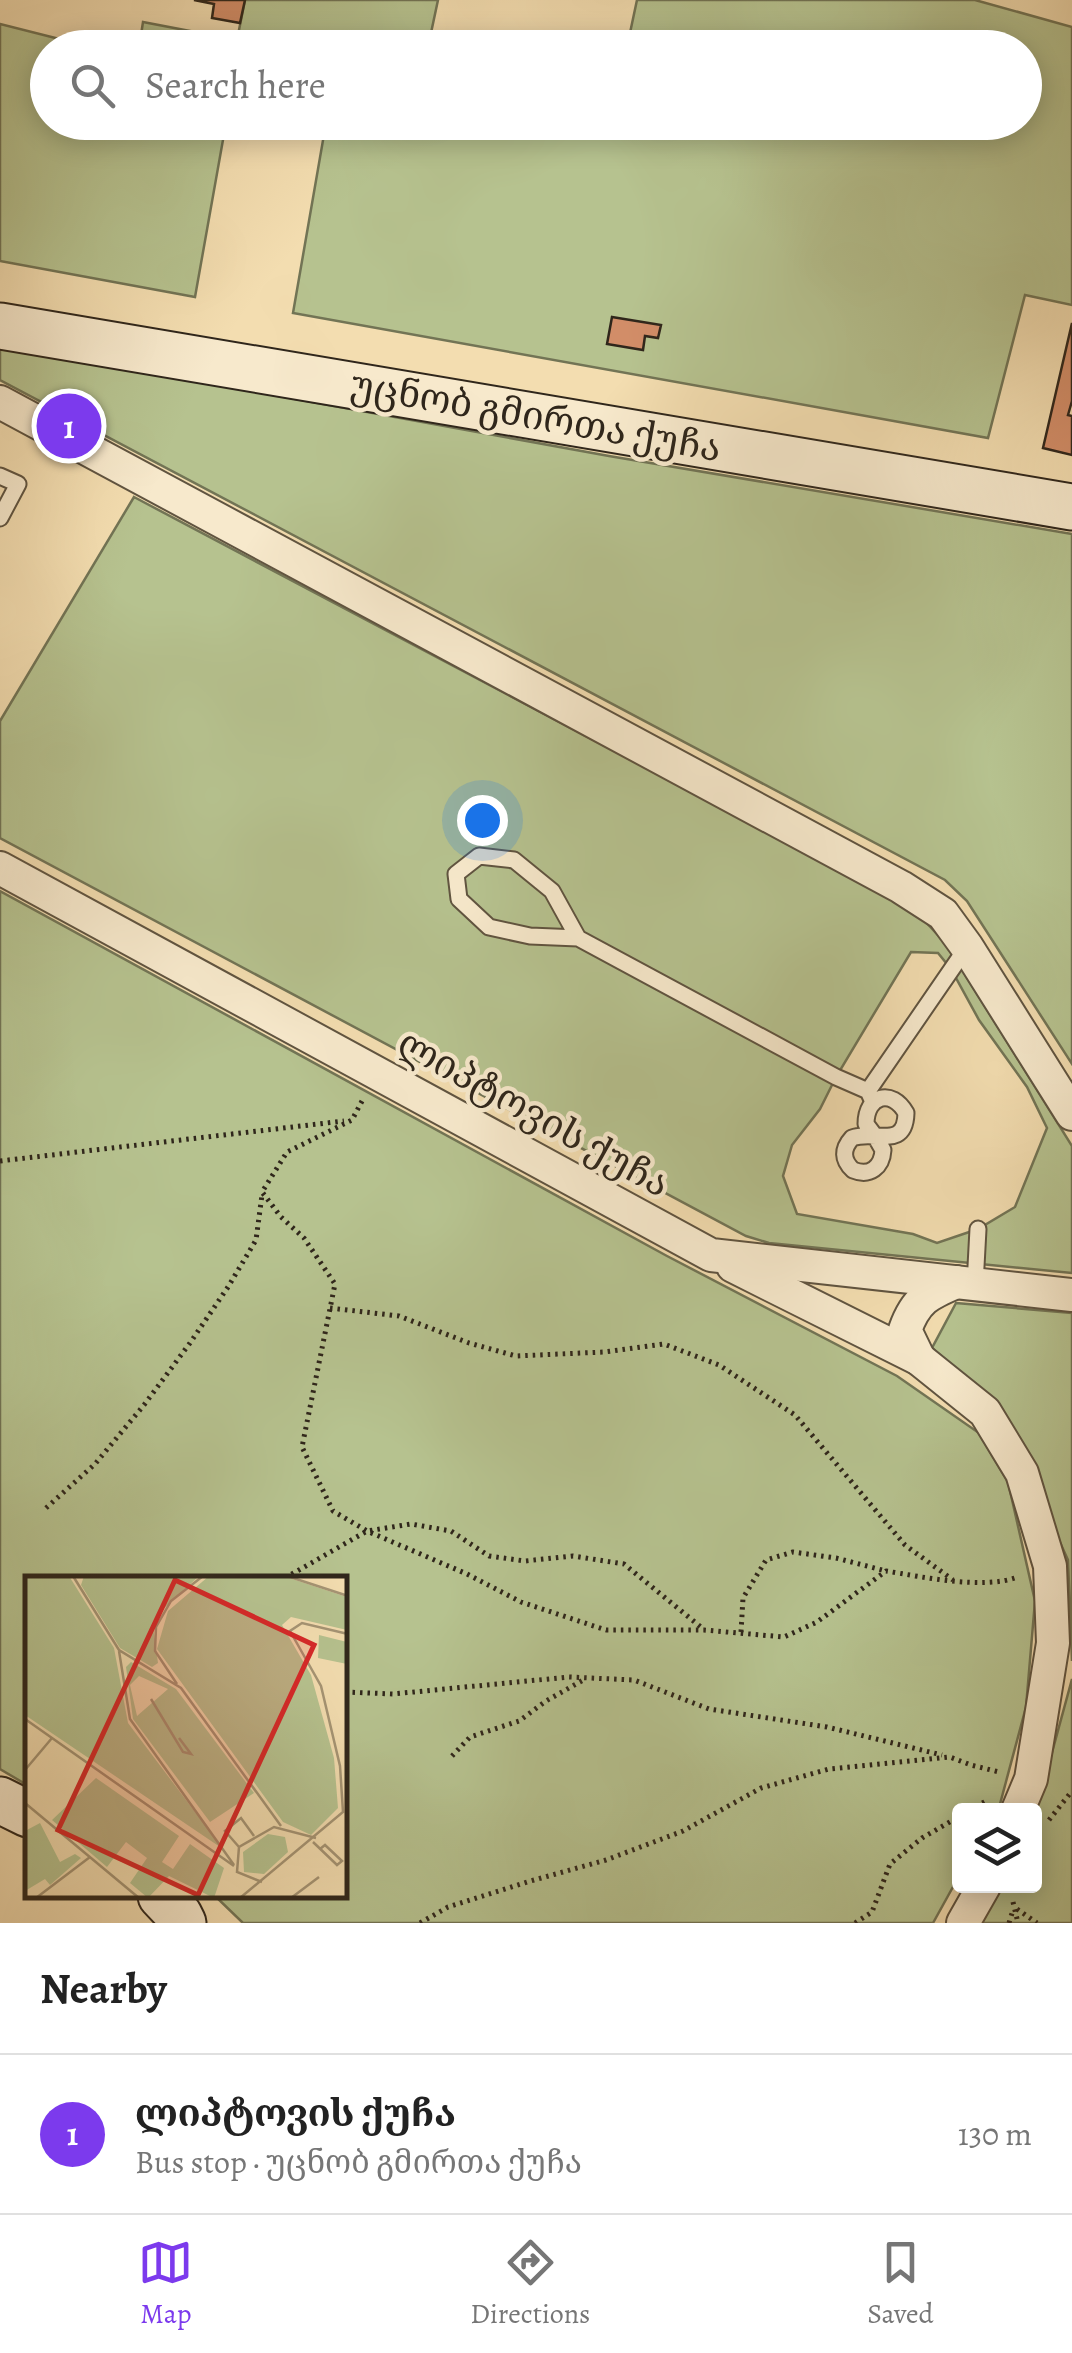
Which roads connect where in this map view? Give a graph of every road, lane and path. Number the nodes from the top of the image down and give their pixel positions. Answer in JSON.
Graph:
{"nodes":[{"id":1,"x":0,"y":326,"type":"edge"},
{"id":2,"x":0,"y":402,"type":"edge"},
{"id":3,"x":0,"y":476,"type":"edge"},
{"id":4,"x":1072,"y":507,"type":"edge"},
{"id":5,"x":0,"y":518,"type":"edge"},
{"id":6,"x":0,"y":868,"type":"edge"},
{"id":7,"x":578,"y":938,"type":"junction"},
{"id":8,"x":967,"y":947,"type":"junction"},
{"id":9,"x":378,"y":1073,"type":"junction"},
{"id":10,"x":871,"y":1096,"type":"junction"},
{"id":11,"x":1072,"y":1114,"type":"edge"},
{"id":12,"x":352,"y":1120,"type":"junction"},
{"id":13,"x":0,"y":1161,"type":"edge"},
{"id":14,"x":262,"y":1192,"type":"junction"},
{"id":15,"x":978,"y":1229,"type":"dead end"},
{"id":16,"x":711,"y":1255,"type":"junction"},
{"id":17,"x":966,"y":1284,"type":"junction"},
{"id":18,"x":1072,"y":1295,"type":"edge"},
{"id":19,"x":330,"y":1308,"type":"junction"},
{"id":20,"x":920,"y":1359,"type":"junction"},
{"id":21,"x":46,"y":1508,"type":"dead end"},
{"id":22,"x":367,"y":1531,"type":"junction"},
{"id":23,"x":1050,"y":1566,"type":"junction"},
{"id":24,"x":886,"y":1571,"type":"junction"},
{"id":25,"x":288,"y":1576,"type":"edge"},
{"id":26,"x":953,"y":1580,"type":"junction"},
{"id":27,"x":704,"y":1630,"type":"junction"},
{"id":28,"x":740,"y":1633,"type":"junction"},
{"id":29,"x":587,"y":1678,"type":"junction"},
{"id":30,"x":348,"y":1692,"type":"edge"},
{"id":31,"x":452,"y":1756,"type":"dead end"},
{"id":32,"x":950,"y":1757,"type":"junction"},
{"id":33,"x":1031,"y":1779,"type":"junction"},
{"id":34,"x":1072,"y":1791,"type":"edge"},
{"id":35,"x":0,"y":1800,"type":"edge"},
{"id":36,"x":1031,"y":1803,"type":"edge"},
{"id":37,"x":1042,"y":1811,"type":"edge"},
{"id":38,"x":25,"y":1812,"type":"edge"},
{"id":39,"x":952,"y":1821,"type":"edge"},
{"id":40,"x":980,"y":1893,"type":"edge"},
{"id":41,"x":163,"y":1898,"type":"edge"},
{"id":42,"x":1014,"y":1908,"type":"junction"},
{"id":43,"x":183,"y":1923,"type":"edge"},
{"id":44,"x":420,"y":1923,"type":"edge"},
{"id":45,"x":855,"y":1923,"type":"edge"},
{"id":46,"x":963,"y":1923,"type":"edge"},
{"id":47,"x":1010,"y":1923,"type":"edge"},
{"id":48,"x":1018,"y":1923,"type":"edge"},
{"id":49,"x":1036,"y":1923,"type":"edge"}],
"edges":[{"from":1,"to":4,"type":"main road","name":"უცნობ გმირთა ქუჩა"},
{"from":2,"to":8,"type":"street"},
{"from":3,"to":5,"type":"lane"},
{"from":6,"to":9,"type":"street","name":"ლიპტოვის ქუჩა"},
{"from":7,"to":7,"type":"lane"},
{"from":7,"to":10,"type":"lane"},
{"from":8,"to":10,"type":"lane"},
{"from":8,"to":11,"type":"street"},
{"from":9,"to":12,"type":"path"},
{"from":9,"to":16,"type":"street","name":"ლიპტოვის ქუჩა"},
{"from":10,"to":10,"type":"lane"},
{"from":12,"to":13,"type":"path"},
{"from":12,"to":14,"type":"path"},
{"from":14,"to":19,"type":"path"},
{"from":14,"to":21,"type":"path"},
{"from":15,"to":17,"type":"lane"},
{"from":16,"to":17,"type":"street","name":"ლიპტოვის ქუჩა"},
{"from":16,"to":20,"type":"street"},
{"from":17,"to":18,"type":"street","name":"ლიპტოვის ქუჩა"},
{"from":17,"to":20,"type":"street"},
{"from":19,"to":22,"type":"path"},
{"from":19,"to":26,"type":"path"},
{"from":20,"to":23,"type":"street"},
{"from":22,"to":25,"type":"path"},
{"from":22,"to":27,"type":"path"},
{"from":22,"to":27,"type":"path"},
{"from":23,"to":26,"type":"path"},
{"from":23,"to":33,"type":"street"},
{"from":24,"to":26,"type":"path"},
{"from":24,"to":28,"type":"path"},
{"from":24,"to":28,"type":"path"},
{"from":27,"to":28,"type":"path"},
{"from":29,"to":30,"type":"path"},
{"from":29,"to":31,"type":"path"},
{"from":29,"to":32,"type":"path"},
{"from":32,"to":33,"type":"path"},
{"from":32,"to":44,"type":"path"},
{"from":33,"to":36,"type":"street"},
{"from":34,"to":37,"type":"path"},
{"from":35,"to":38,"type":"main road"},
{"from":39,"to":45,"type":"path"},
{"from":40,"to":46,"type":"street"},
{"from":41,"to":43,"type":"main road"},
{"from":42,"to":47,"type":"path"},
{"from":42,"to":48,"type":"path"},
{"from":42,"to":49,"type":"path"}]}
